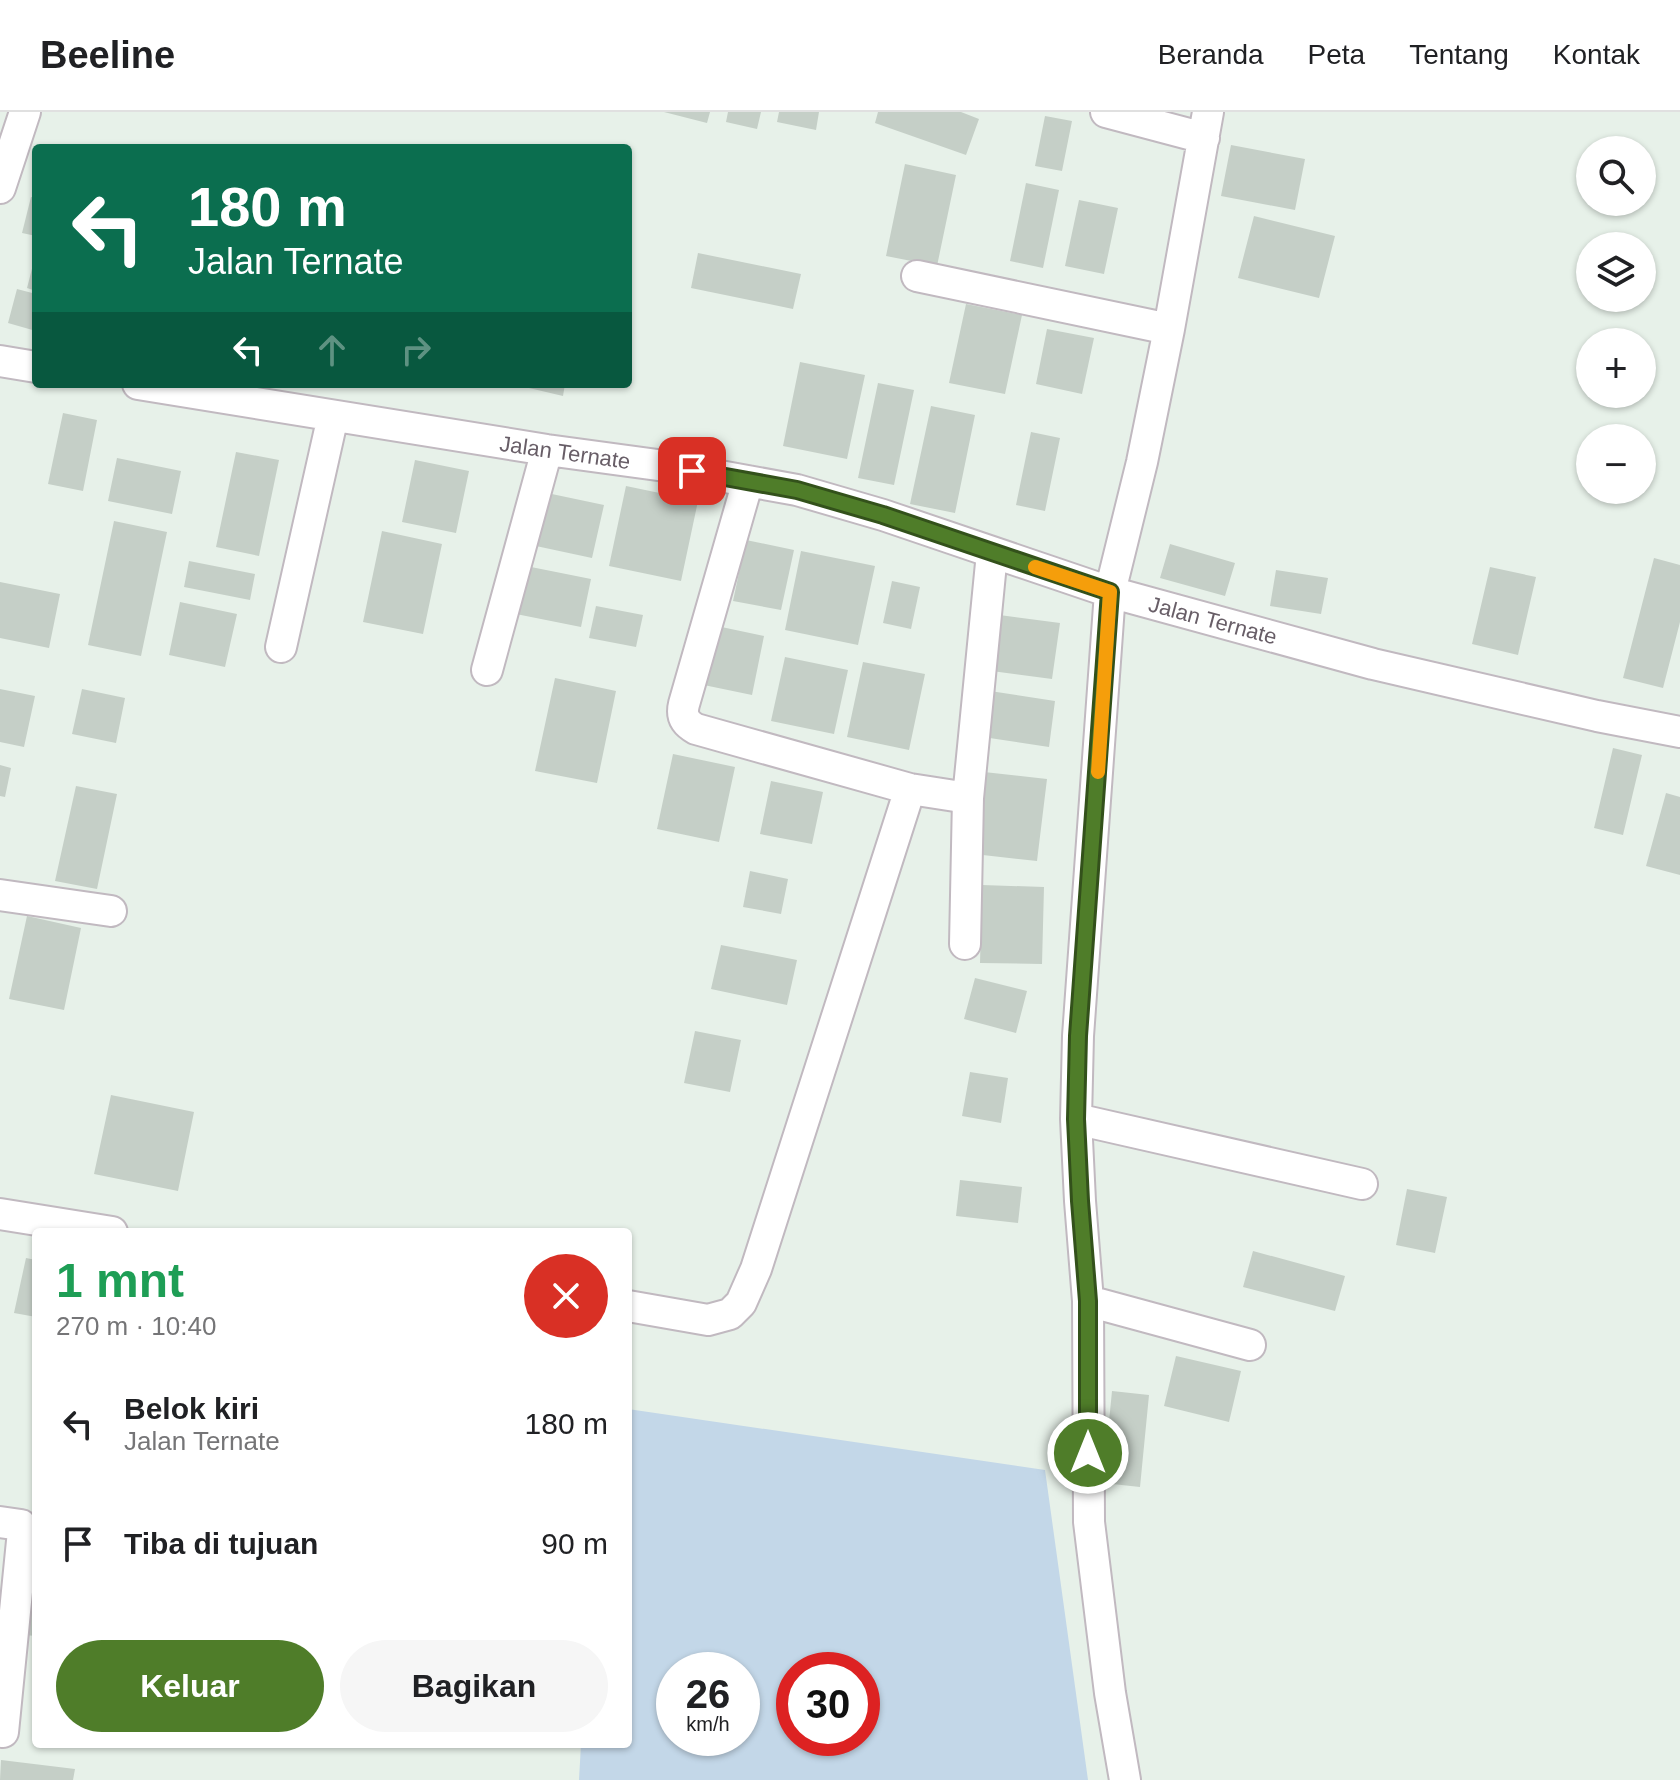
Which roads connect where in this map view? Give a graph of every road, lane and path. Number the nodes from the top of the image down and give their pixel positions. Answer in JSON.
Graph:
{"nodes":[{"id":1,"x":25,"y":112,"type":"edge"},
{"id":2,"x":1106,"y":112,"type":"edge"},
{"id":3,"x":1206,"y":125,"type":"edge"},
{"id":4,"x":0,"y":188,"type":"edge"},
{"id":5,"x":917,"y":276,"type":"dead end"},
{"id":6,"x":1169,"y":329,"type":"junction"},
{"id":7,"x":0,"y":361,"type":"edge"},
{"id":8,"x":32,"y":366,"type":"edge"},
{"id":9,"x":162,"y":388,"type":"edge"},
{"id":10,"x":333,"y":416,"type":"junction"},
{"id":11,"x":547,"y":450,"type":"junction"},
{"id":12,"x":748,"y":481,"type":"junction"},
{"id":13,"x":992,"y":553,"type":"junction"},
{"id":14,"x":1110,"y":592,"type":"junction"},
{"id":15,"x":281,"y":647,"type":"dead end"},
{"id":16,"x":487,"y":670,"type":"dead end"},
{"id":17,"x":1680,"y":732,"type":"edge"},
{"id":18,"x":910,"y":789,"type":"junction"},
{"id":19,"x":968,"y":798,"type":"junction"},
{"id":20,"x":0,"y":895,"type":"edge"},
{"id":21,"x":111,"y":911,"type":"dead end"},
{"id":22,"x":965,"y":944,"type":"dead end"},
{"id":23,"x":1076,"y":1119,"type":"junction"},
{"id":24,"x":1362,"y":1184,"type":"dead end"},
{"id":25,"x":0,"y":1214,"type":"edge"},
{"id":26,"x":87,"y":1228,"type":"edge"},
{"id":27,"x":1088,"y":1301,"type":"junction"},
{"id":28,"x":632,"y":1307,"type":"edge"},
{"id":29,"x":1250,"y":1345,"type":"dead end"},
{"id":30,"x":0,"y":1522,"type":"edge"},
{"id":31,"x":3,"y":1732,"type":"dead end"},
{"id":32,"x":1125,"y":1780,"type":"edge"}],
"edges":[{"from":1,"to":4,"type":"street"},
{"from":2,"to":3,"type":"street"},
{"from":3,"to":6,"type":"street"},
{"from":5,"to":6,"type":"street"},
{"from":6,"to":14,"type":"street"},
{"from":7,"to":8,"type":"street"},
{"from":9,"to":10,"type":"street","name":"Jalan Ternate"},
{"from":10,"to":11,"type":"street","name":"Jalan Ternate"},
{"from":10,"to":15,"type":"street"},
{"from":11,"to":12,"type":"street","name":"Jalan Ternate"},
{"from":11,"to":16,"type":"street"},
{"from":12,"to":13,"type":"street","name":"Jalan Ternate"},
{"from":12,"to":18,"type":"street"},
{"from":13,"to":14,"type":"street","name":"Jalan Ternate"},
{"from":13,"to":19,"type":"street"},
{"from":14,"to":17,"type":"street","name":"Jalan Ternate"},
{"from":14,"to":23,"type":"street"},
{"from":18,"to":19,"type":"street"},
{"from":18,"to":28,"type":"street"},
{"from":19,"to":22,"type":"street"},
{"from":20,"to":21,"type":"street"},
{"from":23,"to":24,"type":"street"},
{"from":23,"to":27,"type":"street"},
{"from":25,"to":26,"type":"street"},
{"from":27,"to":29,"type":"street"},
{"from":27,"to":32,"type":"street"},
{"from":30,"to":31,"type":"street"}]}
